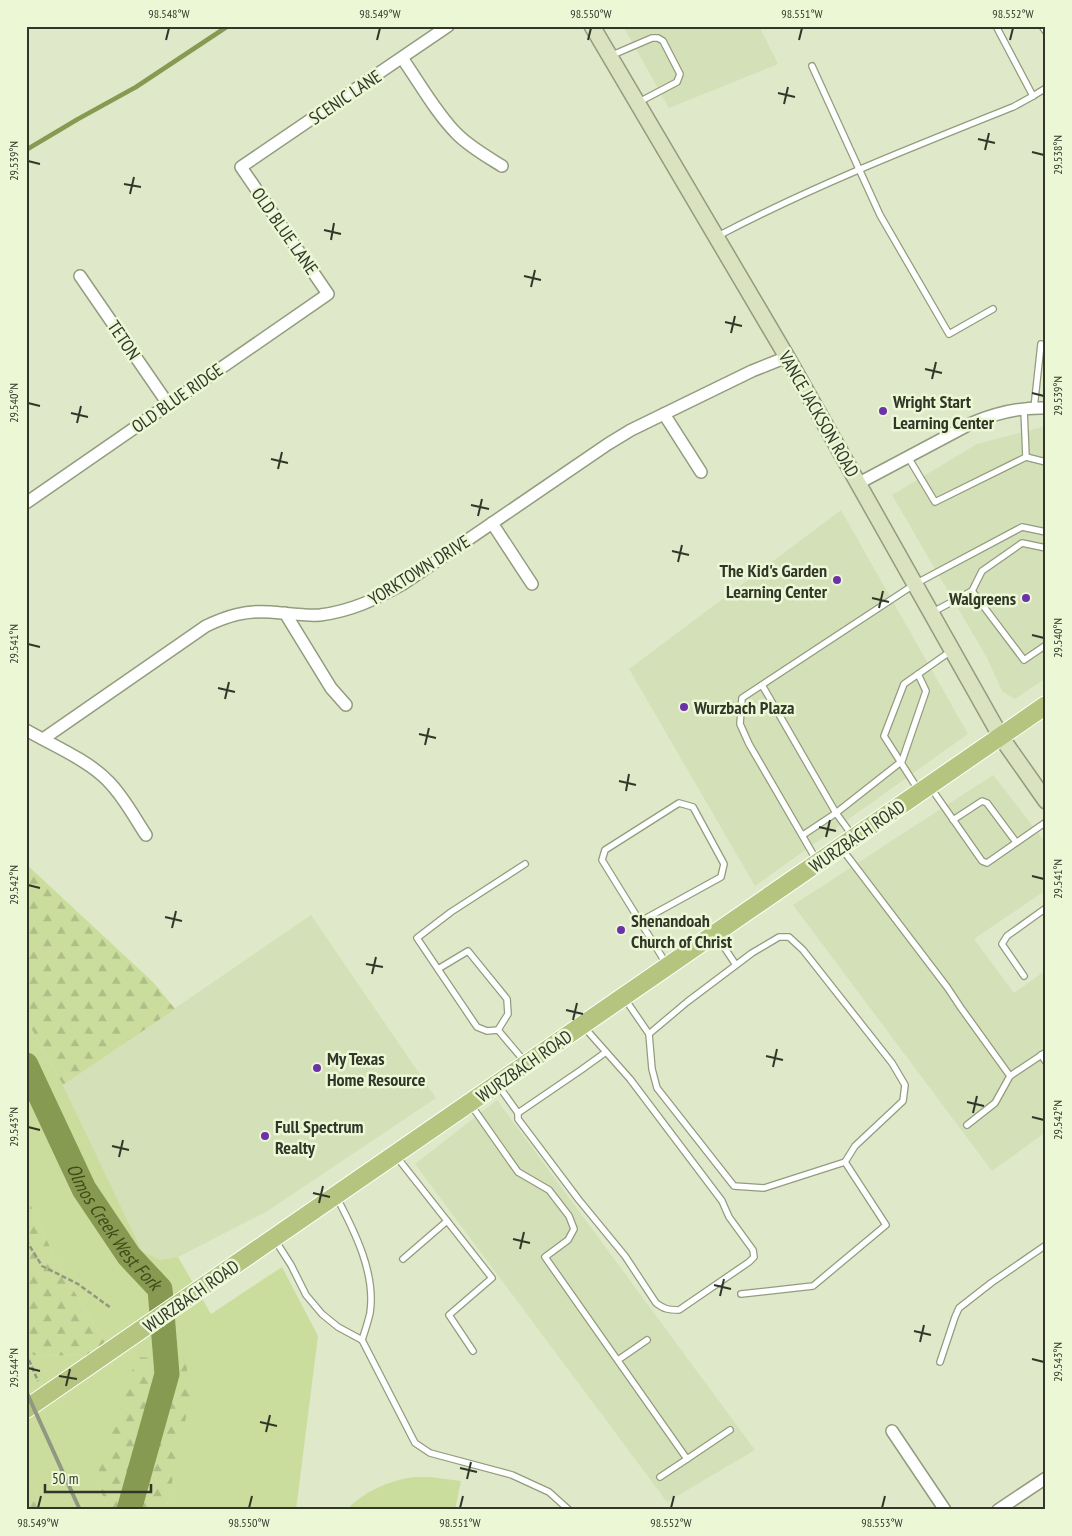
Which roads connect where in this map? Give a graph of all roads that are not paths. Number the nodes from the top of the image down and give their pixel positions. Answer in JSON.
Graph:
{"nodes":[{"id":1,"x":448,"y":26,"type":"edge"},
{"id":2,"x":592,"y":26,"type":"edge"},
{"id":3,"x":996,"y":26,"type":"edge"},
{"id":4,"x":1042,"y":26,"type":"edge"},
{"id":5,"x":1046,"y":32,"type":"edge"},
{"id":6,"x":610,"y":56,"type":"junction"},
{"id":7,"x":402,"y":58,"type":"junction"},
{"id":8,"x":812,"y":66,"type":"dead end"},
{"id":9,"x":1046,"y":88,"type":"edge"},
{"id":10,"x":1033,"y":96,"type":"junction"},
{"id":11,"x":637,"y":103,"type":"junction"},
{"id":12,"x":502,"y":166,"type":"dead end"},
{"id":13,"x":241,"y":167,"type":"joint"},
{"id":14,"x":859,"y":170,"type":"junction"},
{"id":15,"x":716,"y":237,"type":"junction"},
{"id":16,"x":80,"y":276,"type":"dead end"},
{"id":17,"x":328,"y":294,"type":"joint"},
{"id":18,"x":993,"y":309,"type":"dead end"},
{"id":19,"x":1041,"y":344,"type":"dead end"},
{"id":20,"x":787,"y":357,"type":"junction"},
{"id":21,"x":168,"y":404,"type":"junction"},
{"id":22,"x":1029,"y":408,"type":"junction"},
{"id":23,"x":1046,"y":408,"type":"edge"},
{"id":24,"x":664,"y":414,"type":"junction"},
{"id":25,"x":908,"y":457,"type":"junction"},
{"id":26,"x":1026,"y":457,"type":"junction"},
{"id":27,"x":1046,"y":462,"type":"edge"},
{"id":28,"x":701,"y":472,"type":"dead end"},
{"id":29,"x":859,"y":483,"type":"junction"},
{"id":30,"x":26,"y":503,"type":"edge"},
{"id":31,"x":492,"y":524,"type":"junction"},
{"id":32,"x":1046,"y":532,"type":"edge"},
{"id":33,"x":1046,"y":548,"type":"edge"},
{"id":34,"x":532,"y":584,"type":"dead end"},
{"id":35,"x":914,"y":584,"type":"junction"},
{"id":36,"x":972,"y":591,"type":"junction"},
{"id":37,"x":285,"y":613,"type":"junction"},
{"id":38,"x":932,"y":613,"type":"junction"},
{"id":39,"x":1046,"y":645,"type":"edge"},
{"id":40,"x":952,"y":650,"type":"junction"},
{"id":41,"x":918,"y":674,"type":"junction"},
{"id":42,"x":762,"y":685,"type":"junction"},
{"id":43,"x":346,"y":705,"type":"dead end"},
{"id":44,"x":1046,"y":705,"type":"edge"},
{"id":45,"x":26,"y":730,"type":"edge"},
{"id":46,"x":1001,"y":737,"type":"junction"},
{"id":47,"x":42,"y":739,"type":"junction"},
{"id":48,"x":902,"y":761,"type":"junction"},
{"id":49,"x":925,"y":789,"type":"junction"},
{"id":50,"x":1046,"y":801,"type":"edge"},
{"id":51,"x":836,"y":813,"type":"junction"},
{"id":52,"x":953,"y":820,"type":"junction"},
{"id":53,"x":1046,"y":822,"type":"edge"},
{"id":54,"x":146,"y":835,"type":"dead end"},
{"id":55,"x":802,"y":835,"type":"junction"},
{"id":56,"x":1016,"y":842,"type":"junction"},
{"id":57,"x":848,"y":843,"type":"junction"},
{"id":58,"x":818,"y":863,"type":"junction"},
{"id":59,"x":525,"y":864,"type":"dead end"},
{"id":60,"x":1046,"y":908,"type":"edge"},
{"id":61,"x":641,"y":921,"type":"junction"},
{"id":62,"x":715,"y":934,"type":"junction"},
{"id":63,"x":736,"y":965,"type":"junction"},
{"id":64,"x":668,"y":966,"type":"junction"},
{"id":65,"x":438,"y":969,"type":"junction"},
{"id":66,"x":1024,"y":976,"type":"dead end"},
{"id":67,"x":624,"y":997,"type":"junction"},
{"id":68,"x":582,"y":1026,"type":"junction"},
{"id":69,"x":498,"y":1030,"type":"junction"},
{"id":70,"x":649,"y":1034,"type":"junction"},
{"id":71,"x":606,"y":1052,"type":"junction"},
{"id":72,"x":1043,"y":1053,"type":"edge"},
{"id":73,"x":1046,"y":1062,"type":"edge"},
{"id":74,"x":527,"y":1064,"type":"junction"},
{"id":75,"x":1010,"y":1076,"type":"junction"},
{"id":76,"x":498,"y":1084,"type":"junction"},
{"id":77,"x":470,"y":1103,"type":"junction"},
{"id":78,"x":518,"y":1113,"type":"junction"},
{"id":79,"x":967,"y":1124,"type":"dead end"},
{"id":80,"x":395,"y":1154,"type":"junction"},
{"id":81,"x":846,"y":1162,"type":"junction"},
{"id":82,"x":336,"y":1195,"type":"junction"},
{"id":83,"x":446,"y":1221,"type":"junction"},
{"id":84,"x":274,"y":1238,"type":"junction"},
{"id":85,"x":1046,"y":1245,"type":"edge"},
{"id":86,"x":403,"y":1259,"type":"dead end"},
{"id":87,"x":740,"y":1294,"type":"dead end"},
{"id":88,"x":362,"y":1340,"type":"junction"},
{"id":89,"x":647,"y":1340,"type":"dead end"},
{"id":90,"x":474,"y":1351,"type":"dead end"},
{"id":91,"x":618,"y":1360,"type":"junction"},
{"id":92,"x":940,"y":1362,"type":"dead end"},
{"id":93,"x":26,"y":1409,"type":"edge"},
{"id":94,"x":730,"y":1430,"type":"dead end"},
{"id":95,"x":892,"y":1431,"type":"dead end"},
{"id":96,"x":687,"y":1459,"type":"junction"},
{"id":97,"x":660,"y":1476,"type":"dead end"},
{"id":98,"x":1046,"y":1478,"type":"edge"},
{"id":99,"x":569,"y":1510,"type":"edge"},
{"id":100,"x":945,"y":1510,"type":"edge"},
{"id":101,"x":998,"y":1510,"type":"edge"}],
"edges":[{"from":1,"to":7,"type":"street","name":"SCENIC LANE"},
{"from":2,"to":6,"type":"main road","name":"VANCE JACKSON ROAD"},
{"from":3,"to":10,"type":"lane"},
{"from":4,"to":5,"type":"lane"},
{"from":6,"to":11,"type":"main road","name":"VANCE JACKSON ROAD"},
{"from":6,"to":11,"type":"lane"},
{"from":7,"to":12,"type":"street"},
{"from":7,"to":13,"type":"street","name":"SCENIC LANE"},
{"from":8,"to":14,"type":"lane"},
{"from":9,"to":10,"type":"lane"},
{"from":10,"to":14,"type":"lane"},
{"from":11,"to":15,"type":"main road","name":"VANCE JACKSON ROAD"},
{"from":13,"to":17,"type":"street","name":"OLD BLUE LANE"},
{"from":14,"to":15,"type":"lane"},
{"from":14,"to":18,"type":"lane"},
{"from":15,"to":20,"type":"main road","name":"VANCE JACKSON ROAD"},
{"from":16,"to":21,"type":"street","name":"TETON"},
{"from":17,"to":21,"type":"street","name":"OLD BLUE RIDGE"},
{"from":19,"to":22,"type":"lane"},
{"from":20,"to":24,"type":"street","name":"YORKTOWN DRIVE"},
{"from":20,"to":29,"type":"main road","name":"VANCE JACKSON ROAD"},
{"from":21,"to":30,"type":"street","name":"OLD BLUE RIDGE"},
{"from":22,"to":23,"type":"street"},
{"from":22,"to":25,"type":"street"},
{"from":22,"to":26,"type":"lane"},
{"from":24,"to":28,"type":"street"},
{"from":24,"to":31,"type":"street","name":"YORKTOWN DRIVE"},
{"from":25,"to":26,"type":"lane"},
{"from":25,"to":29,"type":"street"},
{"from":26,"to":27,"type":"lane"},
{"from":29,"to":35,"type":"main road","name":"VANCE JACKSON ROAD"},
{"from":31,"to":34,"type":"street"},
{"from":31,"to":37,"type":"street","name":"YORKTOWN DRIVE"},
{"from":32,"to":35,"type":"lane"},
{"from":33,"to":36,"type":"lane"},
{"from":35,"to":38,"type":"main road","name":"VANCE JACKSON ROAD"},
{"from":35,"to":42,"type":"lane"},
{"from":36,"to":38,"type":"lane"},
{"from":36,"to":39,"type":"lane"},
{"from":37,"to":43,"type":"street"},
{"from":37,"to":47,"type":"street","name":"YORKTOWN DRIVE"},
{"from":38,"to":40,"type":"main road","name":"VANCE JACKSON ROAD"},
{"from":40,"to":41,"type":"lane"},
{"from":40,"to":46,"type":"main road","name":"VANCE JACKSON ROAD"},
{"from":41,"to":48,"type":"lane"},
{"from":41,"to":48,"type":"lane"},
{"from":42,"to":51,"type":"lane"},
{"from":42,"to":55,"type":"lane"},
{"from":44,"to":46,"type":"main road","name":"WURZBACH ROAD"},
{"from":45,"to":47,"type":"street"},
{"from":46,"to":49,"type":"main road","name":"WURZBACH ROAD"},
{"from":46,"to":50,"type":"main road","name":"VANCE JACKSON ROAD"},
{"from":47,"to":54,"type":"street"},
{"from":48,"to":49,"type":"lane"},
{"from":48,"to":51,"type":"lane"},
{"from":49,"to":52,"type":"lane"},
{"from":49,"to":57,"type":"main road","name":"WURZBACH ROAD"},
{"from":51,"to":55,"type":"lane"},
{"from":51,"to":57,"type":"lane"},
{"from":52,"to":56,"type":"lane"},
{"from":52,"to":56,"type":"lane"},
{"from":53,"to":56,"type":"lane"},
{"from":55,"to":58,"type":"lane"},
{"from":57,"to":58,"type":"main road","name":"WURZBACH ROAD"},
{"from":57,"to":75,"type":"lane"},
{"from":58,"to":62,"type":"main road","name":"WURZBACH ROAD"},
{"from":59,"to":65,"type":"lane"},
{"from":60,"to":66,"type":"lane"},
{"from":61,"to":61,"type":"lane"},
{"from":61,"to":64,"type":"lane"},
{"from":62,"to":63,"type":"lane"},
{"from":62,"to":64,"type":"main road","name":"WURZBACH ROAD"},
{"from":63,"to":70,"type":"lane"},
{"from":63,"to":81,"type":"lane"},
{"from":64,"to":67,"type":"main road","name":"WURZBACH ROAD"},
{"from":65,"to":69,"type":"lane"},
{"from":65,"to":69,"type":"lane"},
{"from":67,"to":68,"type":"main road","name":"WURZBACH ROAD"},
{"from":67,"to":70,"type":"lane"},
{"from":68,"to":71,"type":"lane"},
{"from":68,"to":74,"type":"main road","name":"WURZBACH ROAD"},
{"from":69,"to":74,"type":"lane"},
{"from":70,"to":81,"type":"lane"},
{"from":71,"to":78,"type":"lane"},
{"from":71,"to":78,"type":"lane"},
{"from":72,"to":73,"type":"lane"},
{"from":72,"to":75,"type":"lane"},
{"from":74,"to":76,"type":"main road","name":"WURZBACH ROAD"},
{"from":75,"to":79,"type":"lane"},
{"from":76,"to":77,"type":"main road","name":"WURZBACH ROAD"},
{"from":76,"to":78,"type":"lane"},
{"from":77,"to":80,"type":"main road","name":"WURZBACH ROAD"},
{"from":77,"to":91,"type":"lane"},
{"from":80,"to":82,"type":"main road","name":"WURZBACH ROAD"},
{"from":80,"to":83,"type":"lane"},
{"from":81,"to":87,"type":"lane"},
{"from":82,"to":84,"type":"main road","name":"WURZBACH ROAD"},
{"from":82,"to":88,"type":"lane"},
{"from":83,"to":86,"type":"lane"},
{"from":83,"to":90,"type":"lane"},
{"from":84,"to":88,"type":"lane"},
{"from":84,"to":93,"type":"main road","name":"WURZBACH ROAD"},
{"from":85,"to":92,"type":"lane"},
{"from":88,"to":99,"type":"lane"},
{"from":89,"to":91,"type":"lane"},
{"from":91,"to":96,"type":"lane"},
{"from":94,"to":96,"type":"lane"},
{"from":95,"to":100,"type":"street"},
{"from":96,"to":97,"type":"lane"},
{"from":98,"to":101,"type":"street"}]}
